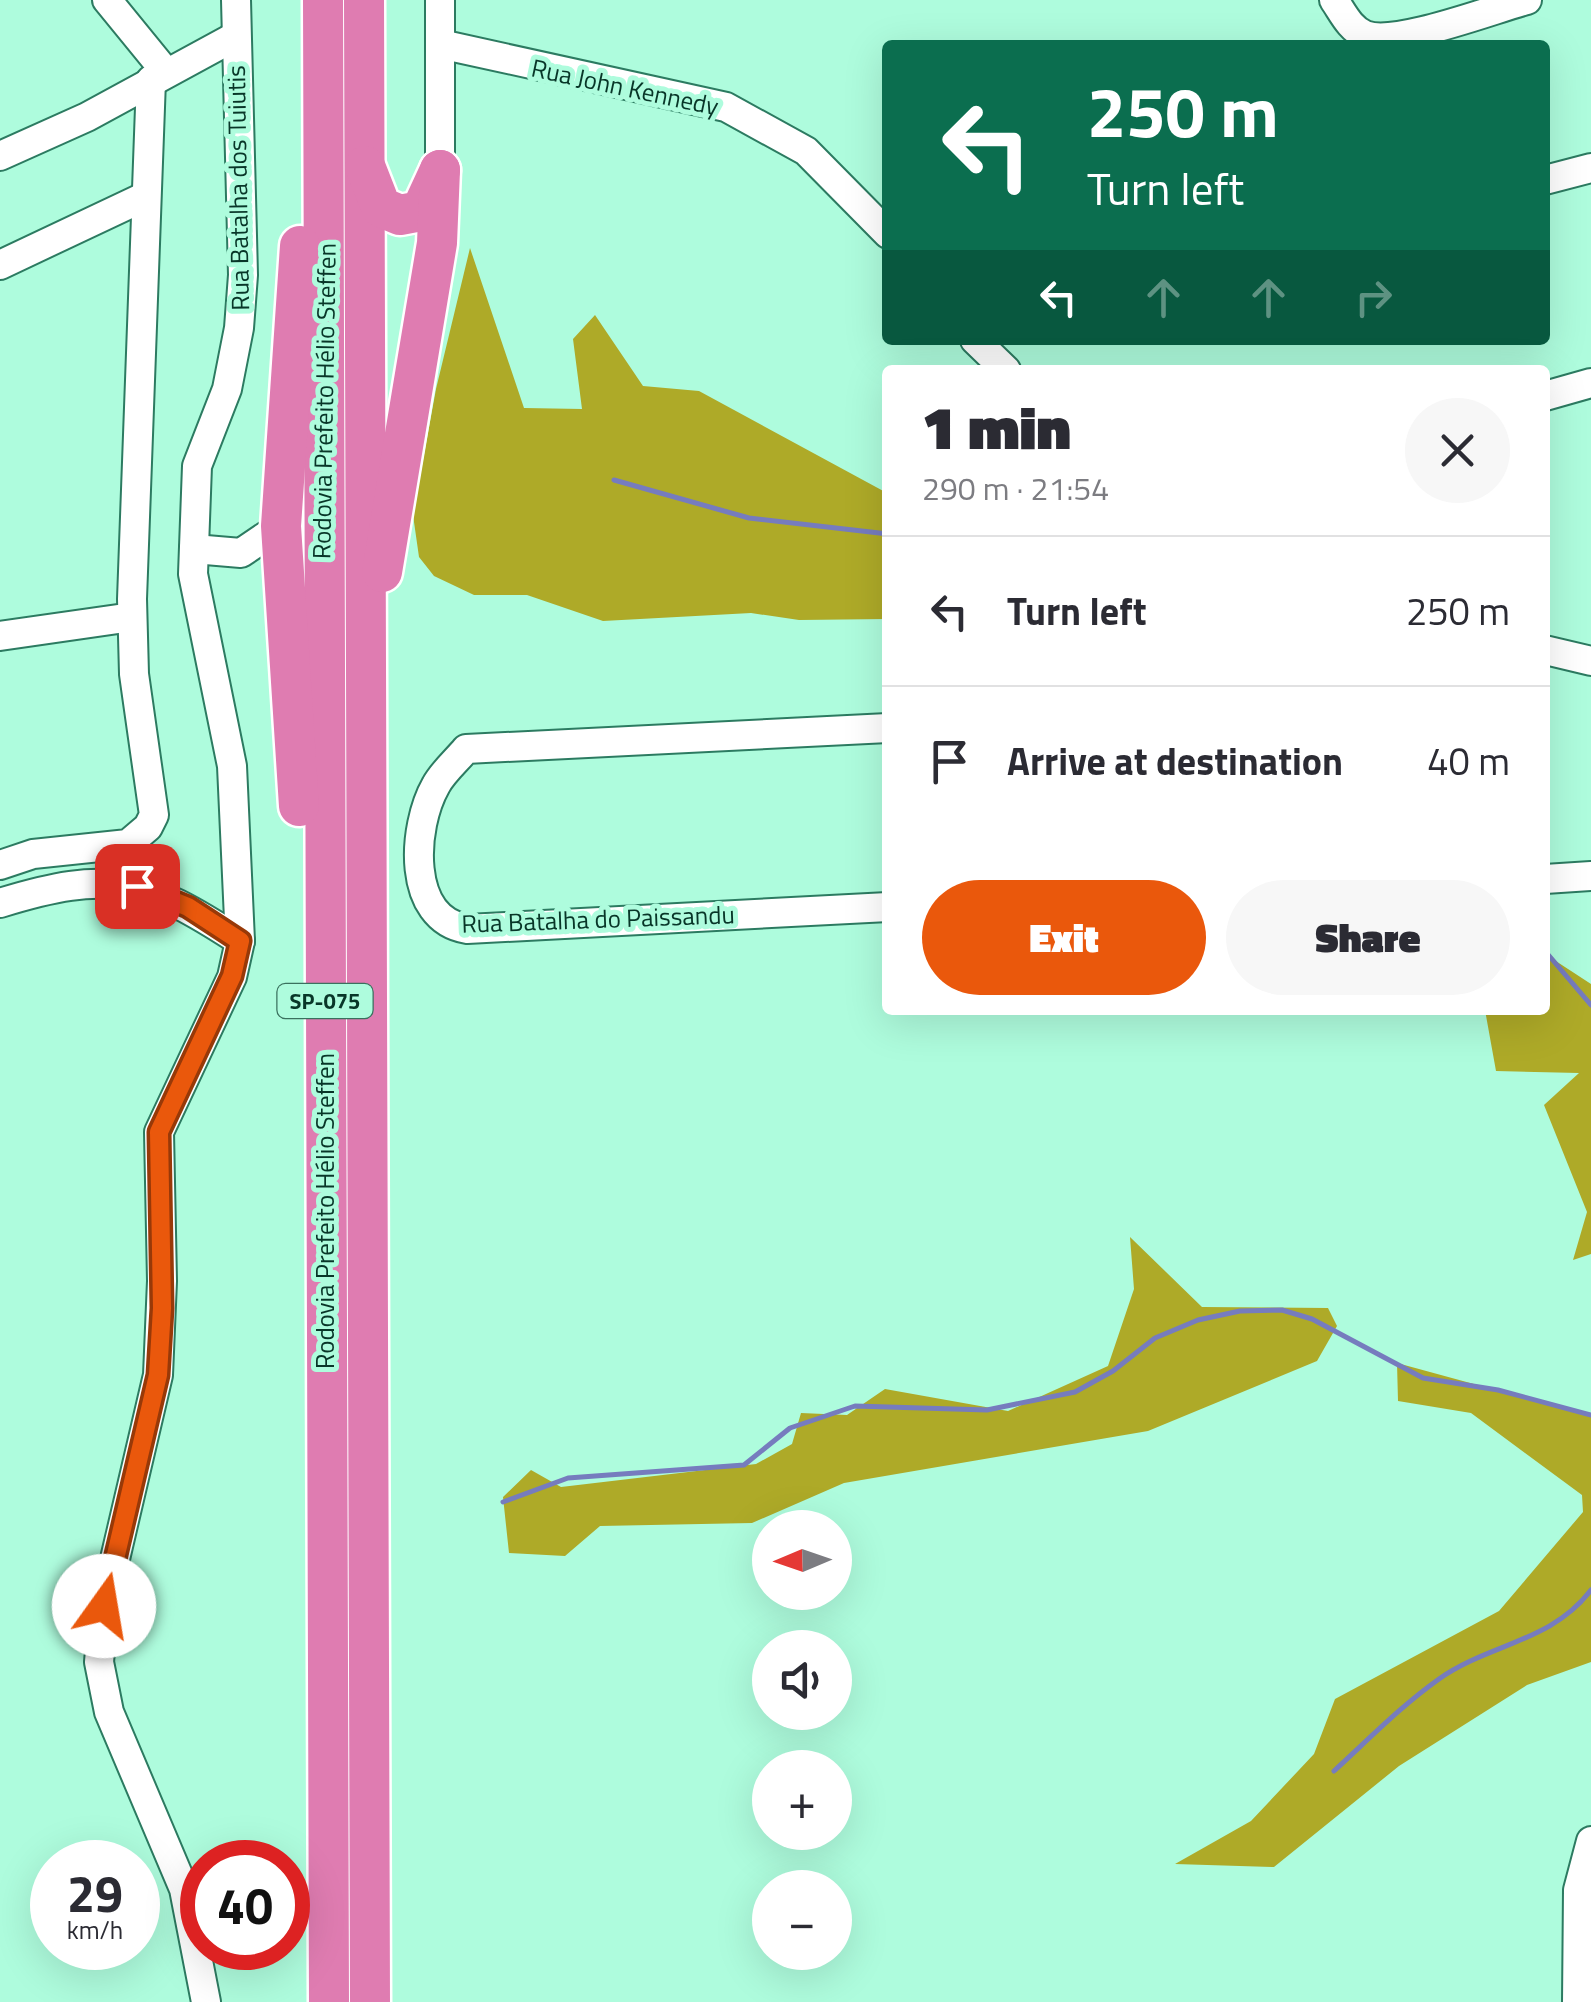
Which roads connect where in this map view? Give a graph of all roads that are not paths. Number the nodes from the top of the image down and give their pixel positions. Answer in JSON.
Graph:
{"nodes":[{"id":1,"x":107,"y":0,"type":"edge"},
{"id":2,"x":236,"y":0,"type":"edge"},
{"id":3,"x":364,"y":0,"type":"edge"},
{"id":4,"x":440,"y":0,"type":"edge"},
{"id":5,"x":1334,"y":0,"type":"edge"},
{"id":6,"x":1527,"y":0,"type":"edge"},
{"id":7,"x":323,"y":12,"type":"edge"},
{"id":8,"x":236,"y":36,"type":"junction"},
{"id":9,"x":440,"y":44,"type":"junction"},
{"id":10,"x":158,"y":76,"type":"junction"},
{"id":11,"x":0,"y":156,"type":"edge"},
{"id":12,"x":363,"y":159,"type":"junction"},
{"id":13,"x":1591,"y":168,"type":"edge"},
{"id":14,"x":440,"y":170,"type":"junction"},
{"id":15,"x":1550,"y":179,"type":"edge"},
{"id":16,"x":144,"y":196,"type":"junction"},
{"id":17,"x":882,"y":228,"type":"edge"},
{"id":18,"x":0,"y":264,"type":"edge"},
{"id":19,"x":980,"y":345,"type":"edge"},
{"id":20,"x":1001,"y":365,"type":"edge"},
{"id":21,"x":1591,"y":384,"type":"edge"},
{"id":22,"x":1550,"y":395,"type":"edge"},
{"id":23,"x":281,"y":526,"type":"junction"},
{"id":24,"x":194,"y":548,"type":"junction"},
{"id":25,"x":241,"y":552,"type":"junction"},
{"id":26,"x":281,"y":578,"type":"junction"},
{"id":27,"x":132,"y":617,"type":"junction"},
{"id":28,"x":0,"y":636,"type":"edge"},
{"id":29,"x":1550,"y":651,"type":"edge"},
{"id":30,"x":363,"y":659,"type":"junction"},
{"id":31,"x":1591,"y":661,"type":"edge"},
{"id":32,"x":882,"y":728,"type":"edge"},
{"id":33,"x":0,"y":865,"type":"edge"},
{"id":34,"x":1591,"y":876,"type":"edge"},
{"id":35,"x":1550,"y":879,"type":"edge"},
{"id":36,"x":0,"y":903,"type":"edge"},
{"id":37,"x":882,"y":907,"type":"edge"},
{"id":38,"x":240,"y":941,"type":"junction"},
{"id":39,"x":326,"y":1238,"type":"junction"},
{"id":40,"x":1591,"y":1840,"type":"edge"},
{"id":41,"x":1583,"y":1942,"type":"edge"},
{"id":42,"x":206,"y":2002,"type":"edge"},
{"id":43,"x":329,"y":2002,"type":"edge"},
{"id":44,"x":370,"y":2002,"type":"edge"},
{"id":45,"x":1577,"y":2002,"type":"edge"}],
"edges":[{"from":1,"to":10,"type":"street"},
{"from":2,"to":8,"type":"street","name":"Rua Batalha dos Tuiutis"},
{"from":3,"to":12,"type":"highway","name":"Rodovia Prefeito Hélio Steffen","number":"SP-075"},
{"from":4,"to":9,"type":"street"},
{"from":5,"to":6,"type":"street"},
{"from":7,"to":23,"type":"highway"},
{"from":7,"to":39,"type":"highway","name":"Rodovia Prefeito Hélio Steffen","number":"SP-075"},
{"from":8,"to":10,"type":"street"},
{"from":8,"to":24,"type":"street","name":"Rua Batalha dos Tuiutis"},
{"from":9,"to":14,"type":"street"},
{"from":9,"to":17,"type":"street","name":"Rua John Kennedy"},
{"from":10,"to":11,"type":"street"},
{"from":10,"to":16,"type":"street"},
{"from":12,"to":14,"type":"highway"},
{"from":12,"to":30,"type":"highway","name":"Rodovia Prefeito Hélio Steffen","number":"SP-075"},
{"from":13,"to":15,"type":"street"},
{"from":14,"to":30,"type":"highway"},
{"from":16,"to":18,"type":"street"},
{"from":16,"to":27,"type":"street"},
{"from":19,"to":20,"type":"street"},
{"from":21,"to":22,"type":"street"},
{"from":23,"to":25,"type":"street"},
{"from":23,"to":26,"type":"highway"},
{"from":24,"to":25,"type":"street"},
{"from":24,"to":38,"type":"street","name":"Rua Batalha dos Tuiutis"},
{"from":25,"to":26,"type":"street"},
{"from":26,"to":39,"type":"highway"},
{"from":27,"to":28,"type":"street"},
{"from":27,"to":33,"type":"street"},
{"from":29,"to":31,"type":"street"},
{"from":30,"to":44,"type":"highway","name":"Rodovia Prefeito Hélio Steffen","number":"SP-075"},
{"from":32,"to":37,"type":"street","name":"Rua Batalha do Paissandu"},
{"from":34,"to":35,"type":"street"},
{"from":36,"to":38,"type":"street"},
{"from":38,"to":42,"type":"street","name":"Rua Batalha dos Tuiutis"},
{"from":39,"to":43,"type":"highway","name":"Rodovia Prefeito Hélio Steffen","number":"SP-075"},
{"from":40,"to":41,"type":"street"},
{"from":41,"to":45,"type":"street"}]}
